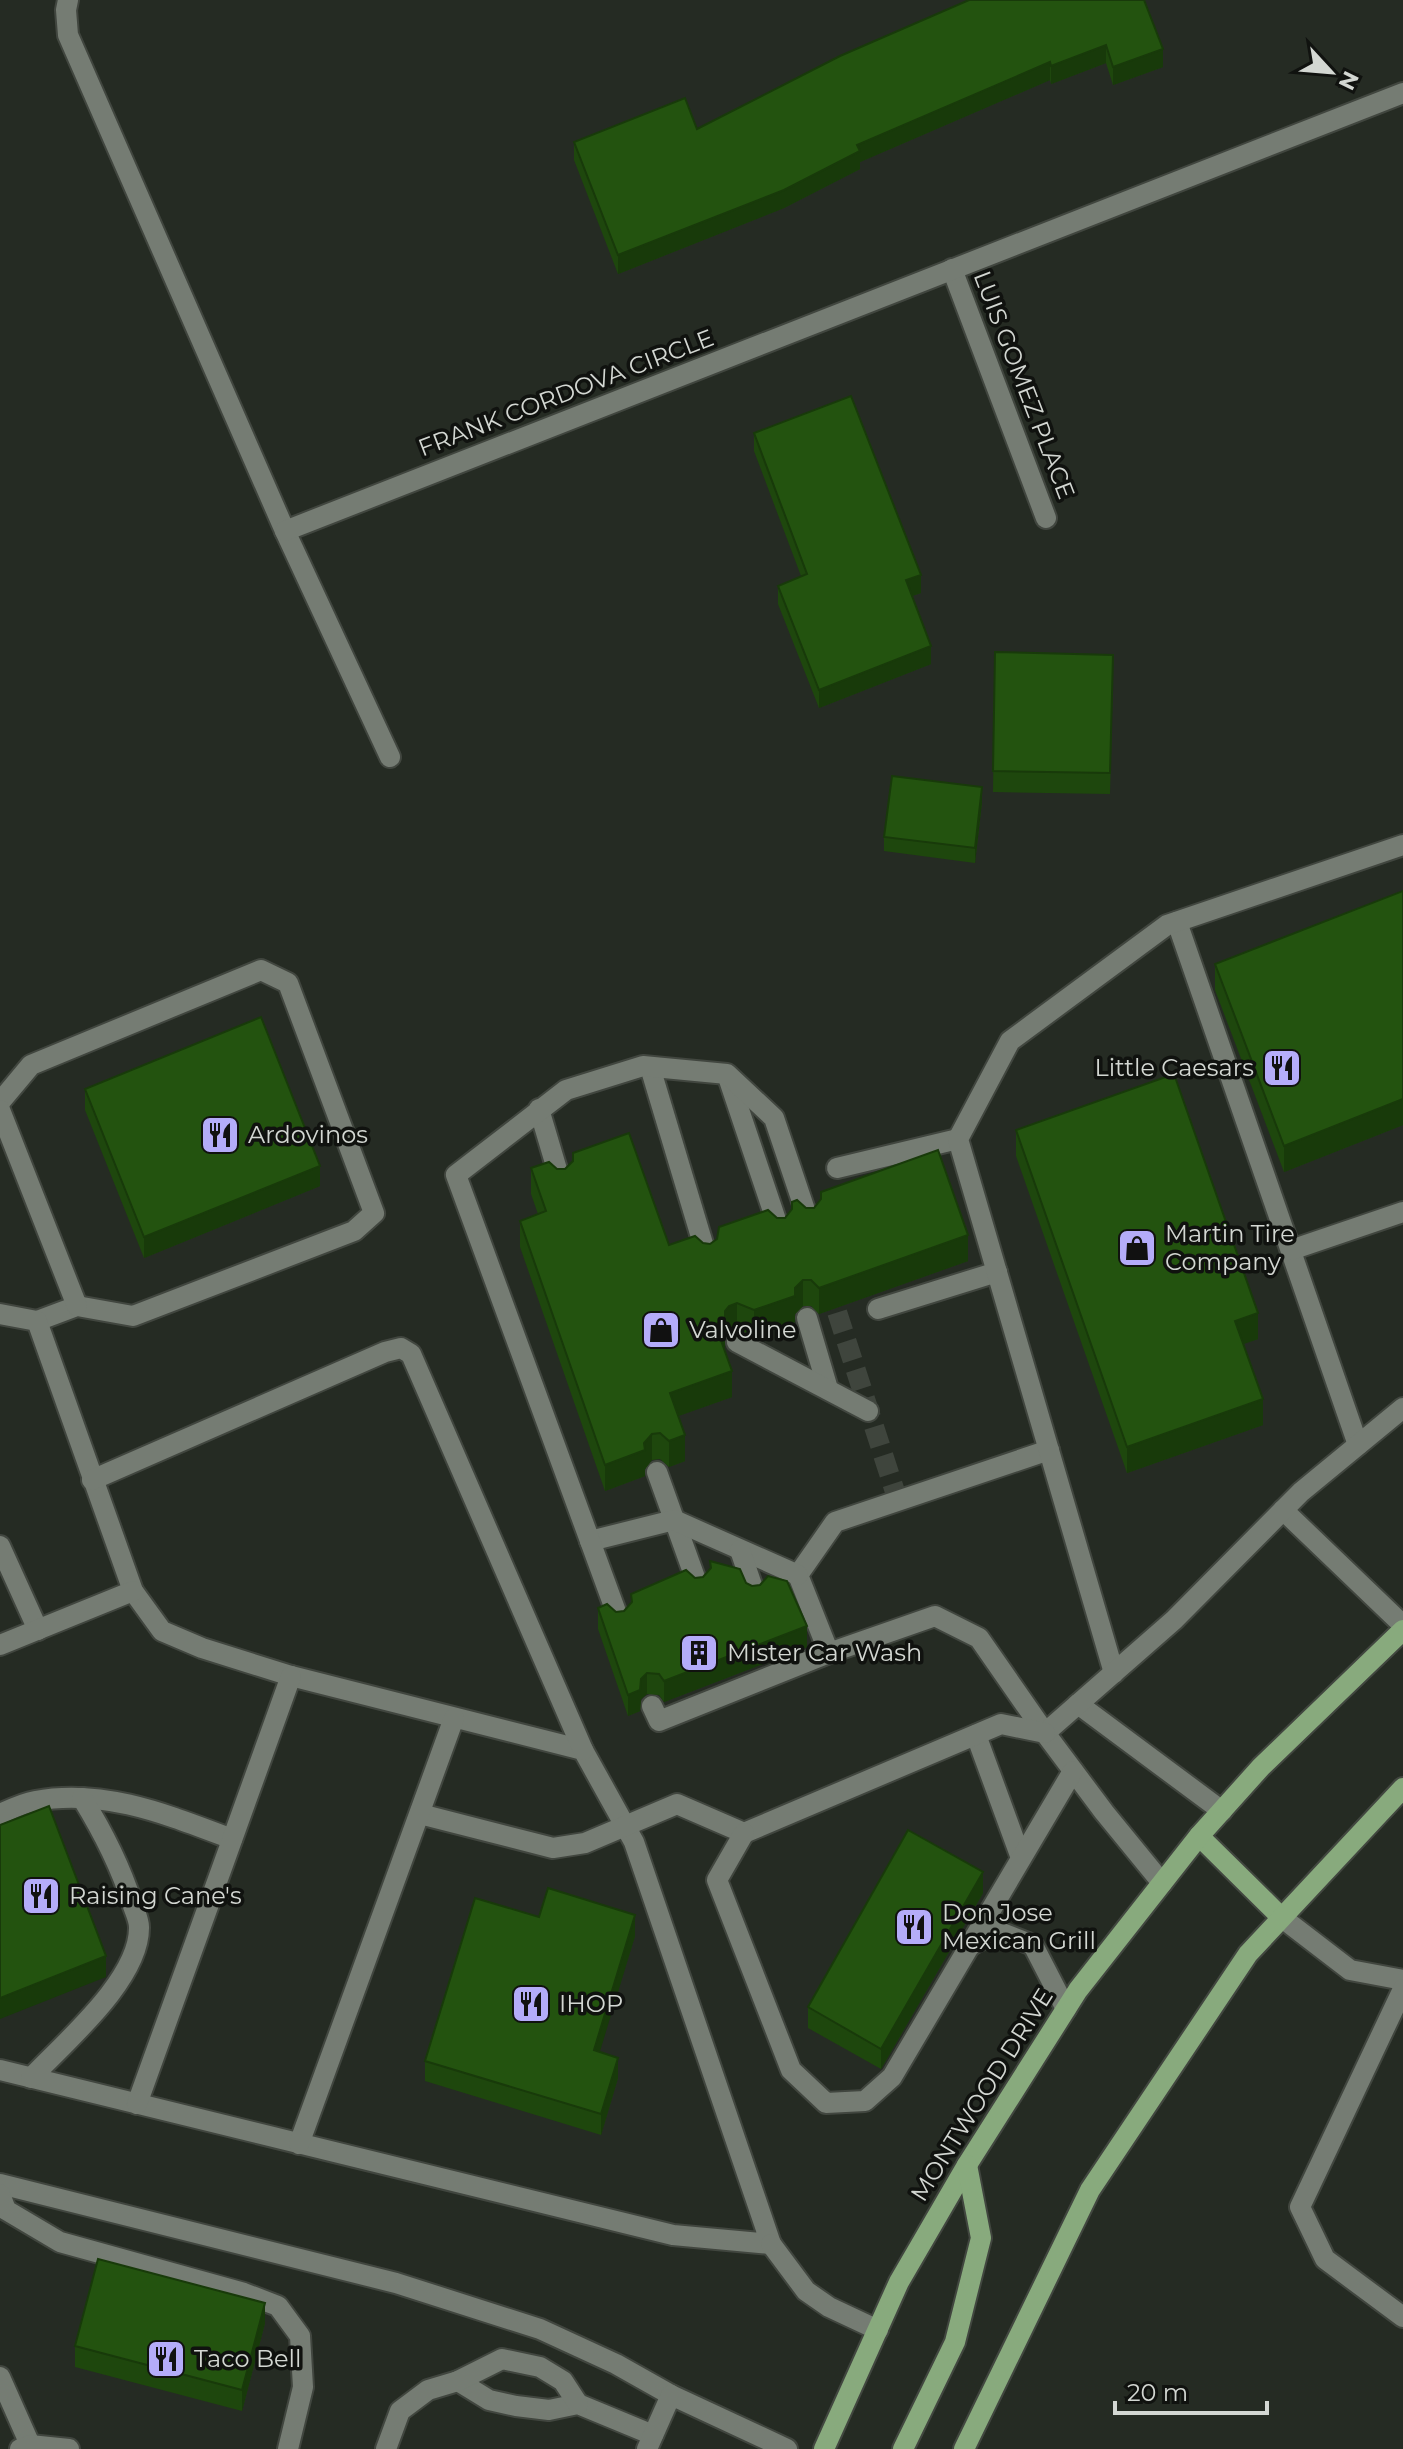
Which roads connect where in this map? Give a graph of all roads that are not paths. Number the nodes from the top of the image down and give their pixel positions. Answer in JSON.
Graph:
{"nodes":[{"id":1,"x":68,"y":0,"type":"edge"},
{"id":2,"x":1403,"y":93,"type":"edge"},
{"id":3,"x":952,"y":269,"type":"junction"},
{"id":4,"x":1046,"y":518,"type":"dead end"},
{"id":5,"x":285,"y":531,"type":"junction"},
{"id":6,"x":390,"y":757,"type":"dead end"},
{"id":7,"x":1403,"y":845,"type":"edge"},
{"id":8,"x":1177,"y":922,"type":"junction"},
{"id":9,"x":650,"y":1067,"type":"junction"},
{"id":10,"x":727,"y":1074,"type":"junction"},
{"id":11,"x":0,"y":1102,"type":"edge"},
{"id":12,"x":539,"y":1109,"type":"junction"},
{"id":13,"x":0,"y":1110,"type":"edge"},
{"id":14,"x":958,"y":1139,"type":"junction"},
{"id":15,"x":837,"y":1168,"type":"dead end"},
{"id":16,"x":561,"y":1183,"type":"edge"},
{"id":17,"x":1403,"y":1212,"type":"edge"},
{"id":18,"x":809,"y":1222,"type":"edge"},
{"id":19,"x":780,"y":1232,"type":"edge"},
{"id":20,"x":1291,"y":1250,"type":"junction"},
{"id":21,"x":707,"y":1257,"type":"edge"},
{"id":22,"x":997,"y":1272,"type":"junction"},
{"id":23,"x":77,"y":1306,"type":"junction"},
{"id":24,"x":878,"y":1309,"type":"edge"},
{"id":25,"x":0,"y":1314,"type":"edge"},
{"id":26,"x":807,"y":1318,"type":"edge"},
{"id":27,"x":37,"y":1321,"type":"junction"},
{"id":28,"x":737,"y":1342,"type":"edge"},
{"id":29,"x":828,"y":1389,"type":"junction"},
{"id":30,"x":1403,"y":1408,"type":"edge"},
{"id":31,"x":868,"y":1411,"type":"dead end"},
{"id":32,"x":1358,"y":1445,"type":"junction"},
{"id":33,"x":1049,"y":1450,"type":"junction"},
{"id":34,"x":657,"y":1472,"type":"edge"},
{"id":35,"x":92,"y":1480,"type":"junction"},
{"id":36,"x":1283,"y":1510,"type":"junction"},
{"id":37,"x":674,"y":1520,"type":"junction"},
{"id":38,"x":590,"y":1541,"type":"junction"},
{"id":39,"x":0,"y":1546,"type":"edge"},
{"id":40,"x":740,"y":1550,"type":"junction"},
{"id":41,"x":798,"y":1575,"type":"junction"},
{"id":42,"x":698,"y":1586,"type":"edge"},
{"id":43,"x":133,"y":1591,"type":"junction"},
{"id":44,"x":755,"y":1594,"type":"edge"},
{"id":45,"x":619,"y":1620,"type":"edge"},
{"id":46,"x":1403,"y":1628,"type":"edge"},
{"id":47,"x":38,"y":1630,"type":"junction"},
{"id":48,"x":0,"y":1645,"type":"edge"},
{"id":49,"x":829,"y":1653,"type":"junction"},
{"id":50,"x":1114,"y":1673,"type":"junction"},
{"id":51,"x":291,"y":1676,"type":"junction"},
{"id":52,"x":1078,"y":1704,"type":"junction"},
{"id":53,"x":652,"y":1706,"type":"edge"},
{"id":54,"x":454,"y":1718,"type":"junction"},
{"id":55,"x":1045,"y":1733,"type":"junction"},
{"id":56,"x":976,"y":1735,"type":"junction"},
{"id":57,"x":583,"y":1750,"type":"junction"},
{"id":58,"x":1073,"y":1771,"type":"junction"},
{"id":59,"x":1403,"y":1788,"type":"edge"},
{"id":60,"x":82,"y":1798,"type":"junction"},
{"id":61,"x":1222,"y":1811,"type":"junction"},
{"id":62,"x":0,"y":1814,"type":"edge"},
{"id":63,"x":420,"y":1814,"type":"junction"},
{"id":64,"x":625,"y":1825,"type":"junction"},
{"id":65,"x":744,"y":1833,"type":"junction"},
{"id":66,"x":1199,"y":1836,"type":"junction"},
{"id":67,"x":232,"y":1839,"type":"junction"},
{"id":68,"x":1021,"y":1858,"type":"junction"},
{"id":69,"x":1162,"y":1883,"type":"junction"},
{"id":70,"x":1281,"y":1917,"type":"junction"},
{"id":71,"x":971,"y":1945,"type":"junction"},
{"id":72,"x":1403,"y":1980,"type":"edge"},
{"id":73,"x":1403,"y":1989,"type":"edge"},
{"id":74,"x":1066,"y":2009,"type":"junction"},
{"id":75,"x":0,"y":2070,"type":"edge"},
{"id":76,"x":31,"y":2078,"type":"junction"},
{"id":77,"x":137,"y":2104,"type":"junction"},
{"id":78,"x":299,"y":2144,"type":"junction"},
{"id":79,"x":967,"y":2165,"type":"junction"},
{"id":80,"x":0,"y":2184,"type":"edge"},
{"id":81,"x":0,"y":2194,"type":"edge"},
{"id":82,"x":771,"y":2244,"type":"junction"},
{"id":83,"x":1403,"y":2317,"type":"edge"},
{"id":84,"x":878,"y":2330,"type":"junction"},
{"id":85,"x":0,"y":2377,"type":"edge"},
{"id":86,"x":458,"y":2381,"type":"junction"},
{"id":87,"x":671,"y":2395,"type":"junction"},
{"id":88,"x":578,"y":2404,"type":"junction"},
{"id":89,"x":650,"y":2442,"type":"edge"},
{"id":90,"x":27,"y":2448,"type":"edge"},
{"id":91,"x":69,"y":2449,"type":"edge"},
{"id":92,"x":288,"y":2449,"type":"edge"},
{"id":93,"x":386,"y":2449,"type":"edge"},
{"id":94,"x":787,"y":2449,"type":"edge"},
{"id":95,"x":824,"y":2449,"type":"edge"},
{"id":96,"x":903,"y":2449,"type":"edge"},
{"id":97,"x":964,"y":2449,"type":"edge"}],
"edges":[{"from":1,"to":5,"type":"street"},
{"from":2,"to":3,"type":"street","name":"FRANK CORDOVA CIRCLE"},
{"from":3,"to":4,"type":"street","name":"LUIS GOMEZ PLACE"},
{"from":3,"to":5,"type":"street","name":"FRANK CORDOVA CIRCLE"},
{"from":5,"to":6,"type":"street"},
{"from":7,"to":8,"type":"street"},
{"from":8,"to":14,"type":"street"},
{"from":8,"to":20,"type":"street"},
{"from":9,"to":10,"type":"street"},
{"from":9,"to":12,"type":"street"},
{"from":9,"to":21,"type":"street"},
{"from":10,"to":18,"type":"street"},
{"from":10,"to":19,"type":"street"},
{"from":11,"to":23,"type":"street"},
{"from":12,"to":16,"type":"street"},
{"from":12,"to":38,"type":"street"},
{"from":13,"to":23,"type":"street"},
{"from":14,"to":15,"type":"street"},
{"from":14,"to":22,"type":"street"},
{"from":17,"to":20,"type":"street"},
{"from":20,"to":32,"type":"street"},
{"from":22,"to":24,"type":"street"},
{"from":22,"to":33,"type":"street"},
{"from":23,"to":27,"type":"street"},
{"from":25,"to":27,"type":"street"},
{"from":26,"to":29,"type":"street"},
{"from":27,"to":35,"type":"street"},
{"from":28,"to":29,"type":"street"},
{"from":29,"to":31,"type":"street"},
{"from":30,"to":32,"type":"street"},
{"from":32,"to":36,"type":"street"},
{"from":33,"to":41,"type":"street"},
{"from":33,"to":50,"type":"street"},
{"from":34,"to":37,"type":"street"},
{"from":35,"to":43,"type":"street"},
{"from":35,"to":57,"type":"street"},
{"from":36,"to":46,"type":"street"},
{"from":36,"to":50,"type":"street"},
{"from":37,"to":38,"type":"street"},
{"from":37,"to":40,"type":"street"},
{"from":37,"to":42,"type":"street"},
{"from":38,"to":45,"type":"street"},
{"from":39,"to":47,"type":"street"},
{"from":40,"to":41,"type":"street"},
{"from":40,"to":44,"type":"street"},
{"from":41,"to":49,"type":"street"},
{"from":43,"to":47,"type":"street"},
{"from":43,"to":51,"type":"street"},
{"from":46,"to":61,"type":"main road","name":"MONTWOOD DRIVE"},
{"from":47,"to":48,"type":"street"},
{"from":49,"to":53,"type":"street"},
{"from":49,"to":55,"type":"street"},
{"from":50,"to":52,"type":"street"},
{"from":51,"to":54,"type":"street"},
{"from":51,"to":67,"type":"street"},
{"from":52,"to":55,"type":"street"},
{"from":52,"to":61,"type":"street"},
{"from":54,"to":57,"type":"street"},
{"from":54,"to":63,"type":"street"},
{"from":55,"to":56,"type":"street"},
{"from":55,"to":58,"type":"street"},
{"from":56,"to":65,"type":"street"},
{"from":56,"to":68,"type":"street"},
{"from":57,"to":64,"type":"street"},
{"from":58,"to":68,"type":"street"},
{"from":58,"to":69,"type":"street"},
{"from":59,"to":70,"type":"main road"},
{"from":60,"to":62,"type":"street"},
{"from":60,"to":67,"type":"street"},
{"from":60,"to":76,"type":"street"},
{"from":61,"to":66,"type":"main road","name":"MONTWOOD DRIVE"},
{"from":63,"to":64,"type":"street"},
{"from":63,"to":78,"type":"street"},
{"from":64,"to":65,"type":"street"},
{"from":64,"to":82,"type":"street"},
{"from":65,"to":71,"type":"street"},
{"from":66,"to":69,"type":"main road","name":"MONTWOOD DRIVE"},
{"from":66,"to":70,"type":"main road"},
{"from":67,"to":77,"type":"street"},
{"from":68,"to":71,"type":"street"},
{"from":69,"to":74,"type":"main road","name":"MONTWOOD DRIVE"},
{"from":70,"to":72,"type":"street"},
{"from":70,"to":97,"type":"main road"},
{"from":71,"to":74,"type":"street"},
{"from":73,"to":83,"type":"street"},
{"from":74,"to":79,"type":"main road","name":"MONTWOOD DRIVE"},
{"from":75,"to":76,"type":"street"},
{"from":76,"to":77,"type":"street"},
{"from":77,"to":78,"type":"street"},
{"from":78,"to":82,"type":"street"},
{"from":79,"to":84,"type":"main road","name":"MONTWOOD DRIVE"},
{"from":79,"to":96,"type":"main road"},
{"from":80,"to":87,"type":"street"},
{"from":81,"to":92,"type":"street"},
{"from":82,"to":84,"type":"street"},
{"from":84,"to":95,"type":"main road","name":"MONTWOOD DRIVE"},
{"from":85,"to":90,"type":"street"},
{"from":86,"to":88,"type":"street"},
{"from":86,"to":88,"type":"street"},
{"from":86,"to":93,"type":"street"},
{"from":87,"to":89,"type":"street"},
{"from":87,"to":94,"type":"street"},
{"from":88,"to":89,"type":"street"},
{"from":90,"to":91,"type":"street"}]}
